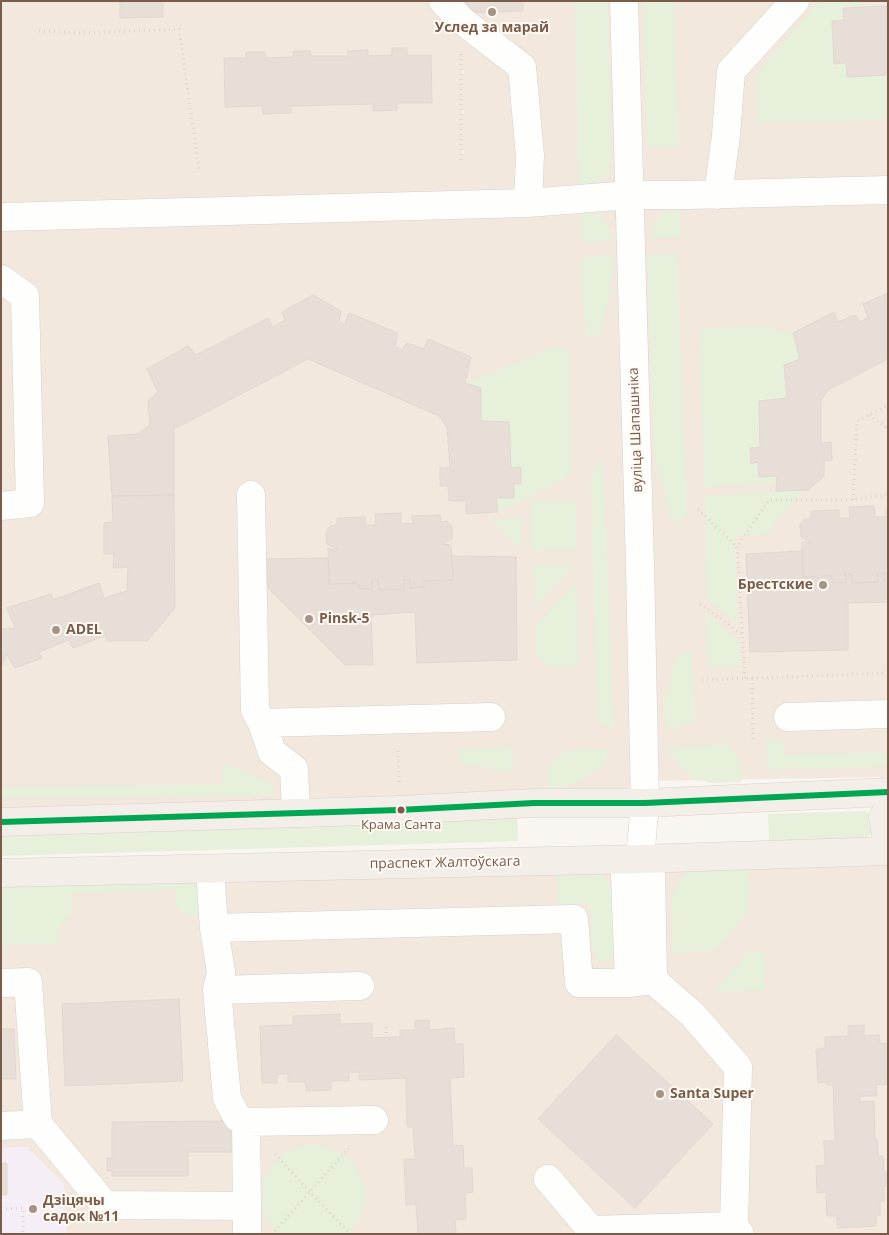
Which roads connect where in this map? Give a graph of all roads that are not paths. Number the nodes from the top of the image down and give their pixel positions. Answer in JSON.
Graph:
{"nodes":[{"id":1,"x":624,"y":1,"type":"edge"},
{"id":2,"x":795,"y":1,"type":"edge"},
{"id":3,"x":452,"y":10,"type":"edge"},
{"id":4,"x":888,"y":190,"type":"edge"},
{"id":5,"x":630,"y":195,"type":"junction"},
{"id":6,"x":718,"y":195,"type":"junction"},
{"id":7,"x":528,"y":203,"type":"junction"},
{"id":8,"x":1,"y":217,"type":"edge"},
{"id":9,"x":1,"y":279,"type":"edge"},
{"id":10,"x":251,"y":495,"type":"dead end"},
{"id":11,"x":1,"y":506,"type":"edge"},
{"id":12,"x":888,"y":714,"type":"edge"},
{"id":13,"x":491,"y":717,"type":"dead end"},
{"id":14,"x":788,"y":717,"type":"dead end"},
{"id":15,"x":262,"y":722,"type":"junction"},
{"id":16,"x":888,"y":792,"type":"edge"},
{"id":17,"x":645,"y":803,"type":"junction"},
{"id":18,"x":888,"y":812,"type":"edge"},
{"id":19,"x":296,"y":813,"type":"junction"},
{"id":20,"x":1,"y":822,"type":"edge"},
{"id":21,"x":888,"y":837,"type":"edge"},
{"id":22,"x":888,"y":851,"type":"edge"},
{"id":23,"x":640,"y":859,"type":"junction"},
{"id":24,"x":210,"y":869,"type":"junction"},
{"id":25,"x":1,"y":873,"type":"edge"},
{"id":26,"x":214,"y":928,"type":"junction"},
{"id":27,"x":641,"y":981,"type":"junction"},
{"id":28,"x":1,"y":983,"type":"edge"},
{"id":29,"x":360,"y":986,"type":"dead end"},
{"id":30,"x":217,"y":990,"type":"junction"},
{"id":31,"x":374,"y":1120,"type":"road end"},
{"id":32,"x":246,"y":1122,"type":"junction"},
{"id":33,"x":38,"y":1124,"type":"junction"},
{"id":34,"x":1,"y":1126,"type":"edge"},
{"id":35,"x":548,"y":1179,"type":"dead end"},
{"id":36,"x":247,"y":1206,"type":"junction"},
{"id":37,"x":737,"y":1230,"type":"edge"},
{"id":38,"x":247,"y":1234,"type":"edge"}],
"edges":[{"from":1,"to":5,"type":"street","name":"вуліца Шапашніка"},
{"from":2,"to":6,"type":"street"},
{"from":3,"to":7,"type":"street"},
{"from":4,"to":6,"type":"street"},
{"from":5,"to":6,"type":"street"},
{"from":5,"to":7,"type":"street"},
{"from":5,"to":17,"type":"street","name":"вуліца Шапашніка"},
{"from":7,"to":8,"type":"street"},
{"from":9,"to":11,"type":"street"},
{"from":10,"to":15,"type":"street"},
{"from":12,"to":14,"type":"street"},
{"from":13,"to":15,"type":"street"},
{"from":15,"to":19,"type":"street"},
{"from":16,"to":17,"type":"main road"},
{"from":17,"to":19,"type":"main road"},
{"from":17,"to":23,"type":"street","name":"вуліца Шапашніка"},
{"from":18,"to":21,"type":"main road"},
{"from":19,"to":20,"type":"main road"},
{"from":22,"to":23,"type":"main road","name":"праспект Жалтоўскага"},
{"from":23,"to":24,"type":"main road","name":"праспект Жалтоўскага"},
{"from":23,"to":27,"type":"street"},
{"from":24,"to":25,"type":"main road","name":"праспект Жалтоўскага"},
{"from":24,"to":26,"type":"street"},
{"from":26,"to":27,"type":"street"},
{"from":26,"to":30,"type":"street"},
{"from":27,"to":37,"type":"street"},
{"from":28,"to":33,"type":"street"},
{"from":29,"to":30,"type":"street"},
{"from":30,"to":32,"type":"street"},
{"from":31,"to":32,"type":"street"},
{"from":32,"to":36,"type":"street"},
{"from":33,"to":34,"type":"street"},
{"from":33,"to":36,"type":"street"},
{"from":35,"to":37,"type":"street"},
{"from":36,"to":38,"type":"street"}]}
